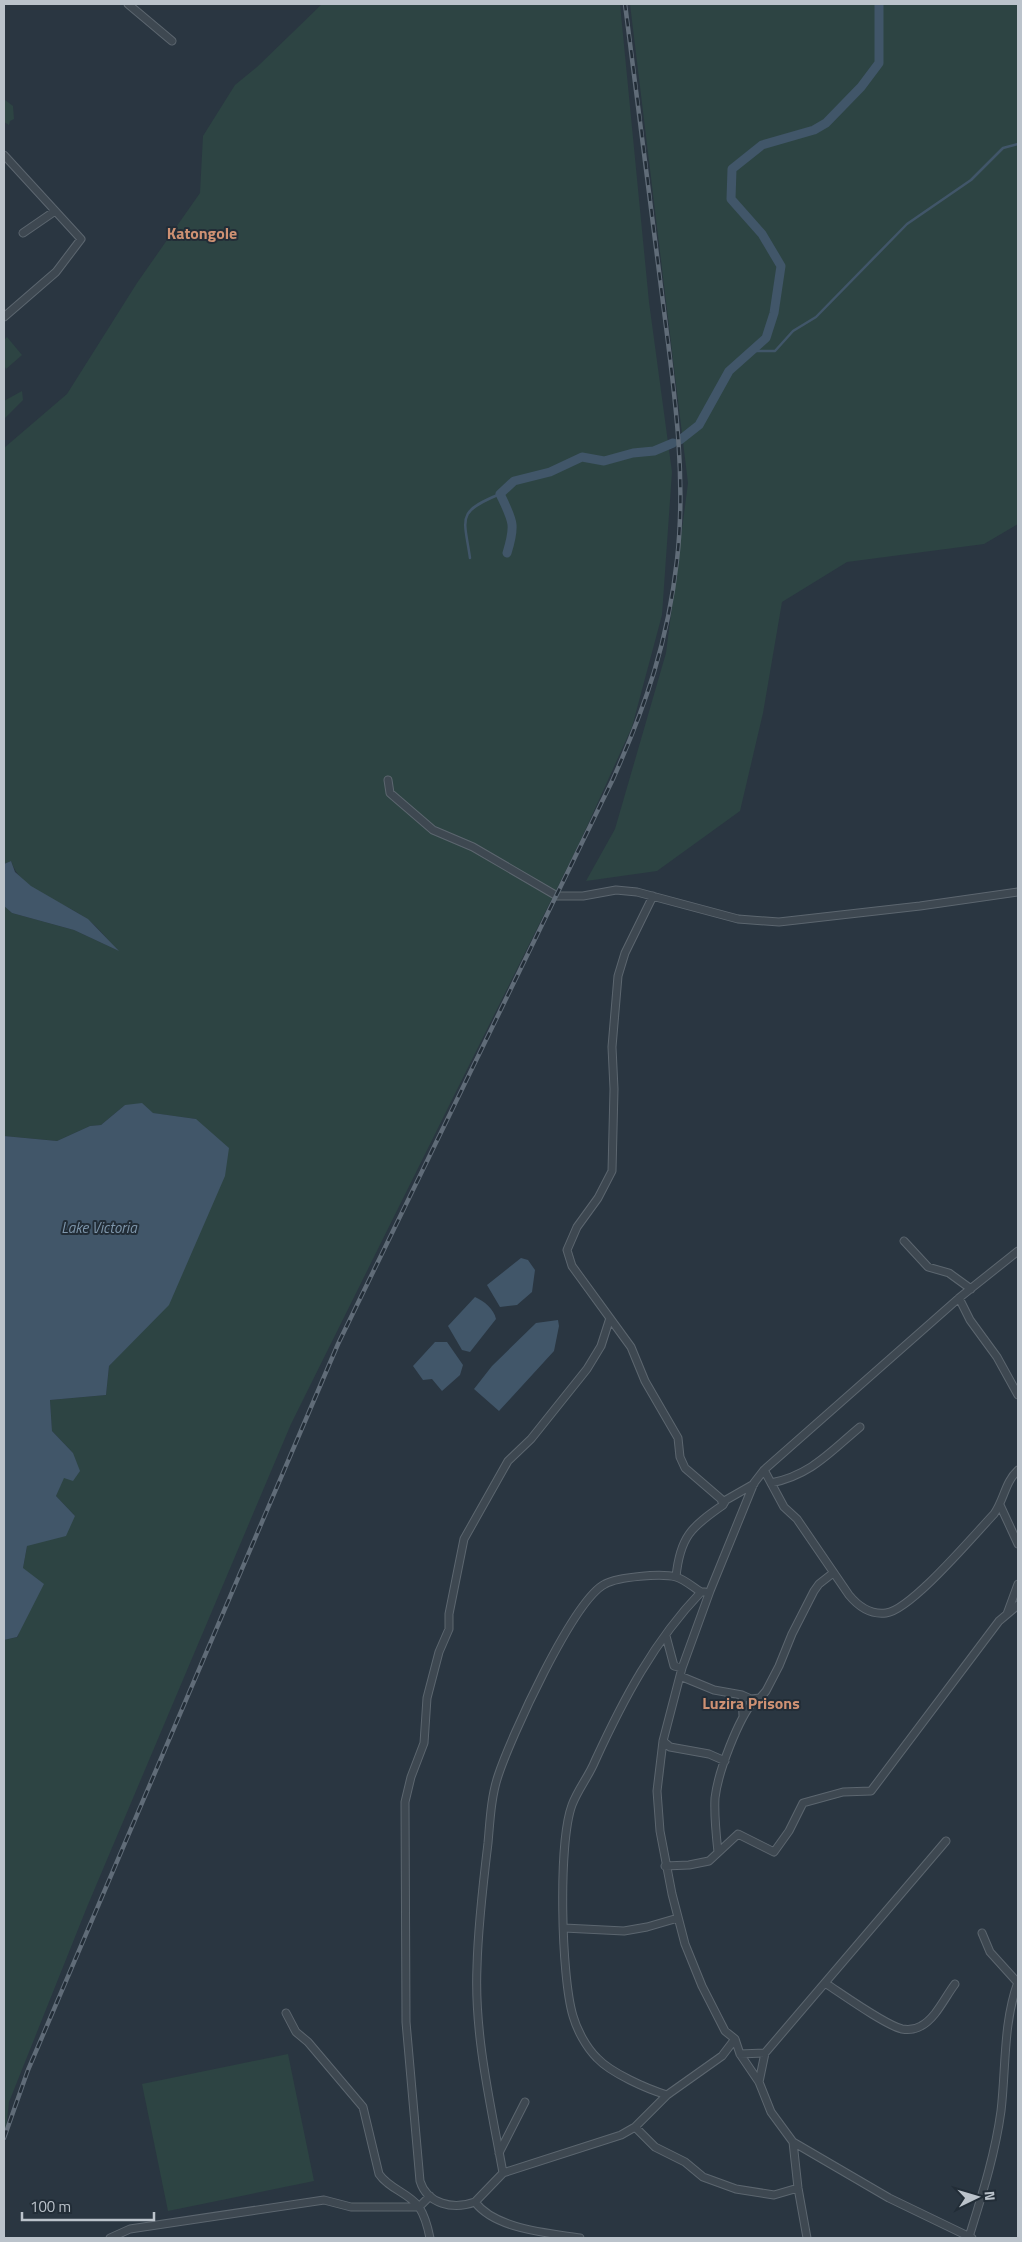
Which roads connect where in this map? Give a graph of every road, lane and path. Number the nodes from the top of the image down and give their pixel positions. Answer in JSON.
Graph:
{"nodes":[{"id":1,"x":128,"y":4,"type":"edge"},
{"id":2,"x":172,"y":41,"type":"dead end"},
{"id":3,"x":4,"y":155,"type":"edge"},
{"id":4,"x":56,"y":211,"type":"junction"},
{"id":5,"x":23,"y":233,"type":"dead end"},
{"id":6,"x":4,"y":317,"type":"edge"},
{"id":7,"x":388,"y":780,"type":"dead end"},
{"id":8,"x":1018,"y":892,"type":"edge"},
{"id":9,"x":653,"y":896,"type":"junction"},
{"id":10,"x":904,"y":1241,"type":"dead end"},
{"id":11,"x":1018,"y":1251,"type":"edge"},
{"id":12,"x":971,"y":1289,"type":"junction"},
{"id":13,"x":959,"y":1298,"type":"junction"},
{"id":14,"x":610,"y":1318,"type":"junction"},
{"id":15,"x":1018,"y":1394,"type":"edge"},
{"id":16,"x":860,"y":1427,"type":"dead end"},
{"id":17,"x":764,"y":1470,"type":"junction"},
{"id":18,"x":1018,"y":1470,"type":"edge"},
{"id":19,"x":754,"y":1483,"type":"junction"},
{"id":20,"x":771,"y":1483,"type":"junction"},
{"id":21,"x":723,"y":1505,"type":"junction"},
{"id":22,"x":1000,"y":1505,"type":"junction"},
{"id":23,"x":1018,"y":1544,"type":"edge"},
{"id":24,"x":833,"y":1573,"type":"junction"},
{"id":25,"x":676,"y":1577,"type":"junction"},
{"id":26,"x":1018,"y":1584,"type":"edge"},
{"id":27,"x":710,"y":1591,"type":"junction"},
{"id":28,"x":701,"y":1592,"type":"junction"},
{"id":29,"x":1018,"y":1605,"type":"edge"},
{"id":30,"x":1006,"y":1615,"type":"junction"},
{"id":31,"x":666,"y":1636,"type":"junction"},
{"id":32,"x":682,"y":1668,"type":"junction"},
{"id":33,"x":680,"y":1676,"type":"junction"},
{"id":34,"x":742,"y":1695,"type":"junction"},
{"id":35,"x":755,"y":1699,"type":"junction"},
{"id":36,"x":743,"y":1716,"type":"junction"},
{"id":37,"x":663,"y":1741,"type":"junction"},
{"id":38,"x":725,"y":1761,"type":"junction"},
{"id":39,"x":946,"y":1841,"type":"dead end"},
{"id":40,"x":718,"y":1852,"type":"junction"},
{"id":41,"x":665,"y":1866,"type":"junction"},
{"id":42,"x":678,"y":1918,"type":"junction"},
{"id":43,"x":564,"y":1928,"type":"junction"},
{"id":44,"x":982,"y":1933,"type":"dead end"},
{"id":45,"x":825,"y":1983,"type":"junction"},
{"id":46,"x":1018,"y":1983,"type":"edge"},
{"id":47,"x":955,"y":1984,"type":"dead end"},
{"id":48,"x":286,"y":2014,"type":"dead end"},
{"id":49,"x":735,"y":2039,"type":"junction"},
{"id":50,"x":764,"y":2052,"type":"junction"},
{"id":51,"x":740,"y":2054,"type":"junction"},
{"id":52,"x":759,"y":2082,"type":"junction"},
{"id":53,"x":667,"y":2095,"type":"junction"},
{"id":54,"x":525,"y":2102,"type":"dead end"},
{"id":55,"x":635,"y":2127,"type":"junction"},
{"id":56,"x":793,"y":2142,"type":"junction"},
{"id":57,"x":499,"y":2152,"type":"junction"},
{"id":58,"x":503,"y":2172,"type":"junction"},
{"id":59,"x":798,"y":2188,"type":"junction"},
{"id":60,"x":430,"y":2196,"type":"junction"},
{"id":61,"x":475,"y":2202,"type":"junction"},
{"id":62,"x":419,"y":2207,"type":"junction"},
{"id":63,"x":964,"y":2237,"type":"edge"},
{"id":64,"x":110,"y":2238,"type":"edge"},
{"id":65,"x":430,"y":2238,"type":"edge"},
{"id":66,"x":580,"y":2238,"type":"edge"},
{"id":67,"x":807,"y":2238,"type":"edge"}],
"edges":[{"from":1,"to":2,"type":"street"},
{"from":3,"to":4,"type":"street"},
{"from":4,"to":5,"type":"street"},
{"from":4,"to":6,"type":"street"},
{"from":7,"to":9,"type":"street"},
{"from":8,"to":9,"type":"street"},
{"from":9,"to":14,"type":"street"},
{"from":10,"to":12,"type":"street"},
{"from":11,"to":12,"type":"street"},
{"from":12,"to":13,"type":"street"},
{"from":13,"to":15,"type":"street"},
{"from":13,"to":17,"type":"street"},
{"from":14,"to":21,"type":"street"},
{"from":14,"to":60,"type":"street"},
{"from":16,"to":20,"type":"street"},
{"from":17,"to":19,"type":"street"},
{"from":17,"to":20,"type":"street"},
{"from":18,"to":22,"type":"street"},
{"from":19,"to":21,"type":"street"},
{"from":19,"to":27,"type":"street"},
{"from":20,"to":24,"type":"street"},
{"from":21,"to":25,"type":"street"},
{"from":22,"to":23,"type":"street"},
{"from":22,"to":24,"type":"street"},
{"from":24,"to":35,"type":"street"},
{"from":25,"to":28,"type":"street"},
{"from":25,"to":57,"type":"street"},
{"from":26,"to":30,"type":"street"},
{"from":27,"to":28,"type":"street"},
{"from":27,"to":32,"type":"street"},
{"from":28,"to":31,"type":"street"},
{"from":29,"to":30,"type":"street"},
{"from":30,"to":40,"type":"street"},
{"from":31,"to":32,"type":"street"},
{"from":31,"to":43,"type":"street"},
{"from":32,"to":33,"type":"street"},
{"from":33,"to":34,"type":"street"},
{"from":33,"to":37,"type":"street"},
{"from":34,"to":35,"type":"street"},
{"from":34,"to":36,"type":"street"},
{"from":35,"to":36,"type":"street"},
{"from":36,"to":38,"type":"street"},
{"from":37,"to":38,"type":"street"},
{"from":37,"to":41,"type":"street"},
{"from":38,"to":40,"type":"street"},
{"from":39,"to":45,"type":"street"},
{"from":40,"to":41,"type":"street"},
{"from":41,"to":42,"type":"street"},
{"from":42,"to":43,"type":"street"},
{"from":42,"to":49,"type":"street"},
{"from":43,"to":53,"type":"street"},
{"from":44,"to":46,"type":"street"},
{"from":45,"to":47,"type":"street"},
{"from":45,"to":50,"type":"street"},
{"from":46,"to":63,"type":"street"},
{"from":48,"to":62,"type":"street"},
{"from":49,"to":51,"type":"street"},
{"from":49,"to":53,"type":"street"},
{"from":50,"to":51,"type":"street"},
{"from":50,"to":52,"type":"street"},
{"from":51,"to":52,"type":"street"},
{"from":52,"to":56,"type":"street"},
{"from":53,"to":55,"type":"street"},
{"from":54,"to":57,"type":"street"},
{"from":55,"to":58,"type":"street"},
{"from":55,"to":59,"type":"street"},
{"from":56,"to":59,"type":"street"},
{"from":56,"to":63,"type":"street"},
{"from":57,"to":58,"type":"street"},
{"from":58,"to":61,"type":"street"},
{"from":59,"to":67,"type":"street"},
{"from":60,"to":61,"type":"street"},
{"from":60,"to":62,"type":"street"},
{"from":61,"to":66,"type":"street"},
{"from":62,"to":64,"type":"street"},
{"from":62,"to":65,"type":"street"}]}
